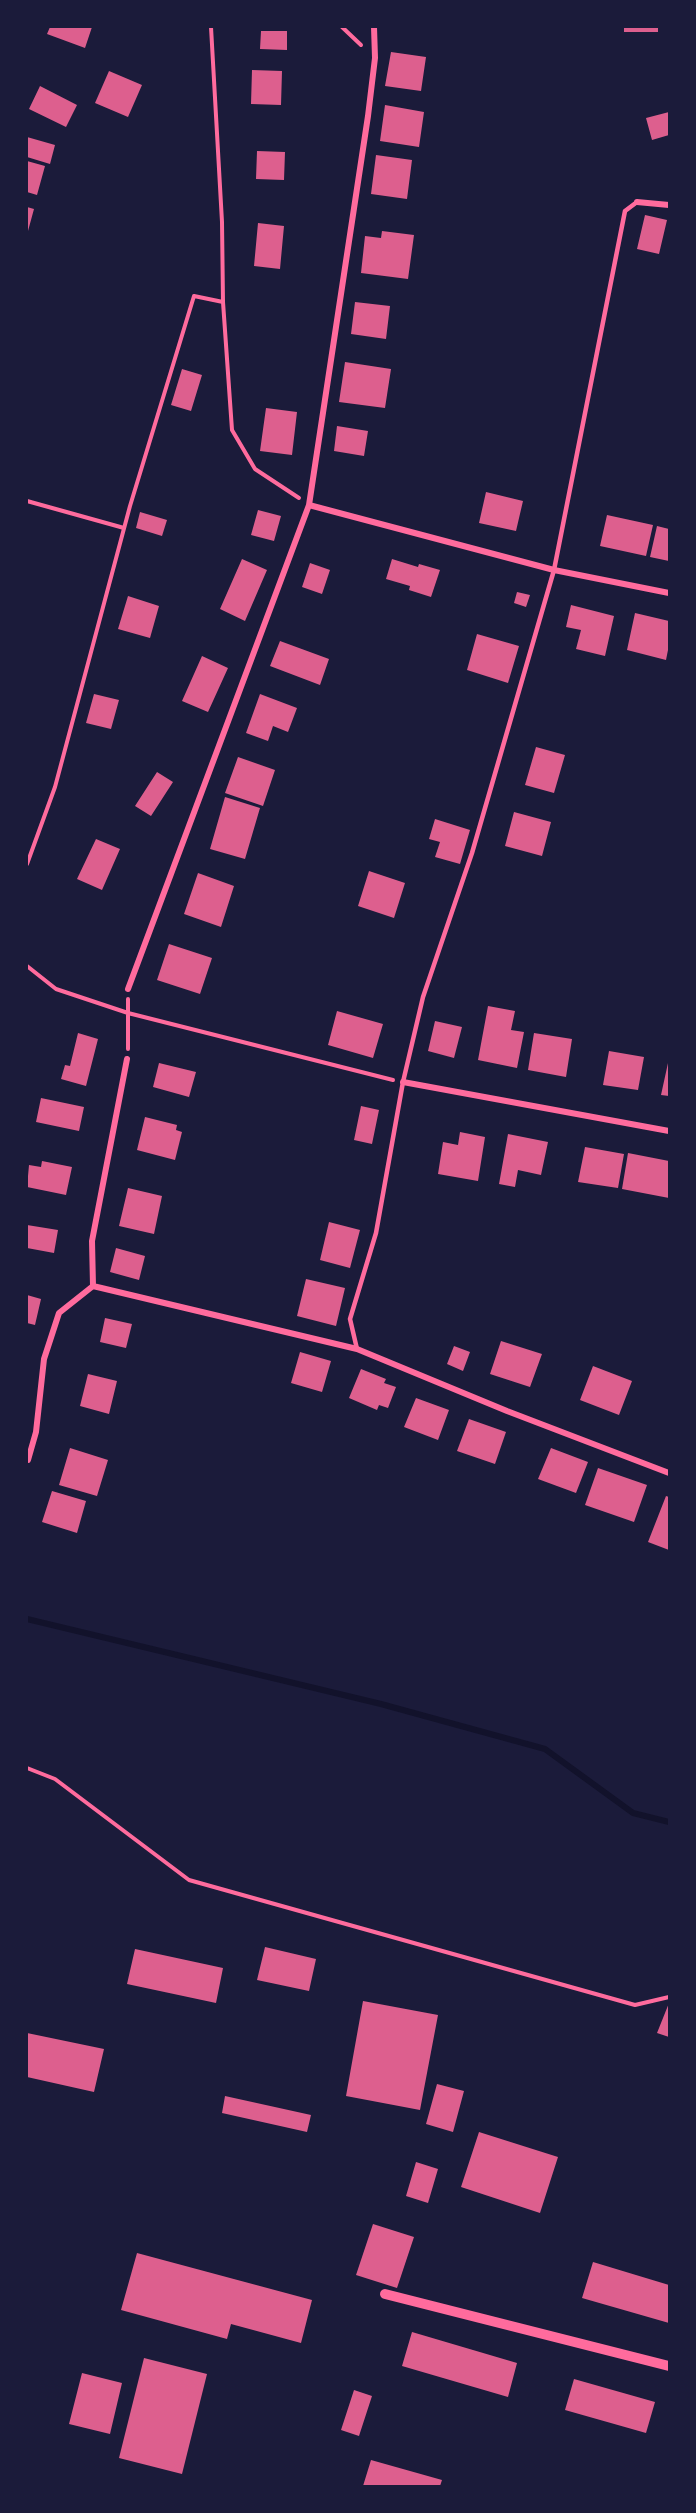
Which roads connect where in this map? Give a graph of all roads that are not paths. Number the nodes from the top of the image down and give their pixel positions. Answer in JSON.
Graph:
{"nodes":[{"id":1,"x":374,"y":27,"type":"edge"},
{"id":2,"x":638,"y":202,"type":"joint"},
{"id":3,"x":669,"y":205,"type":"edge"},
{"id":4,"x":309,"y":506,"type":"junction"},
{"id":5,"x":554,"y":570,"type":"junction"},
{"id":6,"x":669,"y":593,"type":"edge"},
{"id":7,"x":128,"y":989,"type":"road end"},
{"id":8,"x":128,"y":1059,"type":"road end"},
{"id":9,"x":403,"y":1082,"type":"junction"},
{"id":10,"x":669,"y":1131,"type":"edge"},
{"id":11,"x":93,"y":1286,"type":"junction"},
{"id":12,"x":357,"y":1348,"type":"junction"},
{"id":13,"x":27,"y":1460,"type":"edge"},
{"id":14,"x":669,"y":1473,"type":"edge"},
{"id":15,"x":385,"y":2294,"type":"dead end"},
{"id":16,"x":669,"y":2366,"type":"edge"}],
"edges":[{"from":1,"to":4,"type":"street"},
{"from":2,"to":3,"type":"street"},
{"from":2,"to":5,"type":"lane"},
{"from":4,"to":5,"type":"street"},
{"from":4,"to":7,"type":"street"},
{"from":5,"to":6,"type":"street"},
{"from":5,"to":9,"type":"lane"},
{"from":8,"to":11,"type":"street"},
{"from":9,"to":10,"type":"street"},
{"from":9,"to":12,"type":"lane"},
{"from":11,"to":12,"type":"street"},
{"from":11,"to":13,"type":"street"},
{"from":12,"to":14,"type":"street"},
{"from":15,"to":16,"type":"street"}]}
